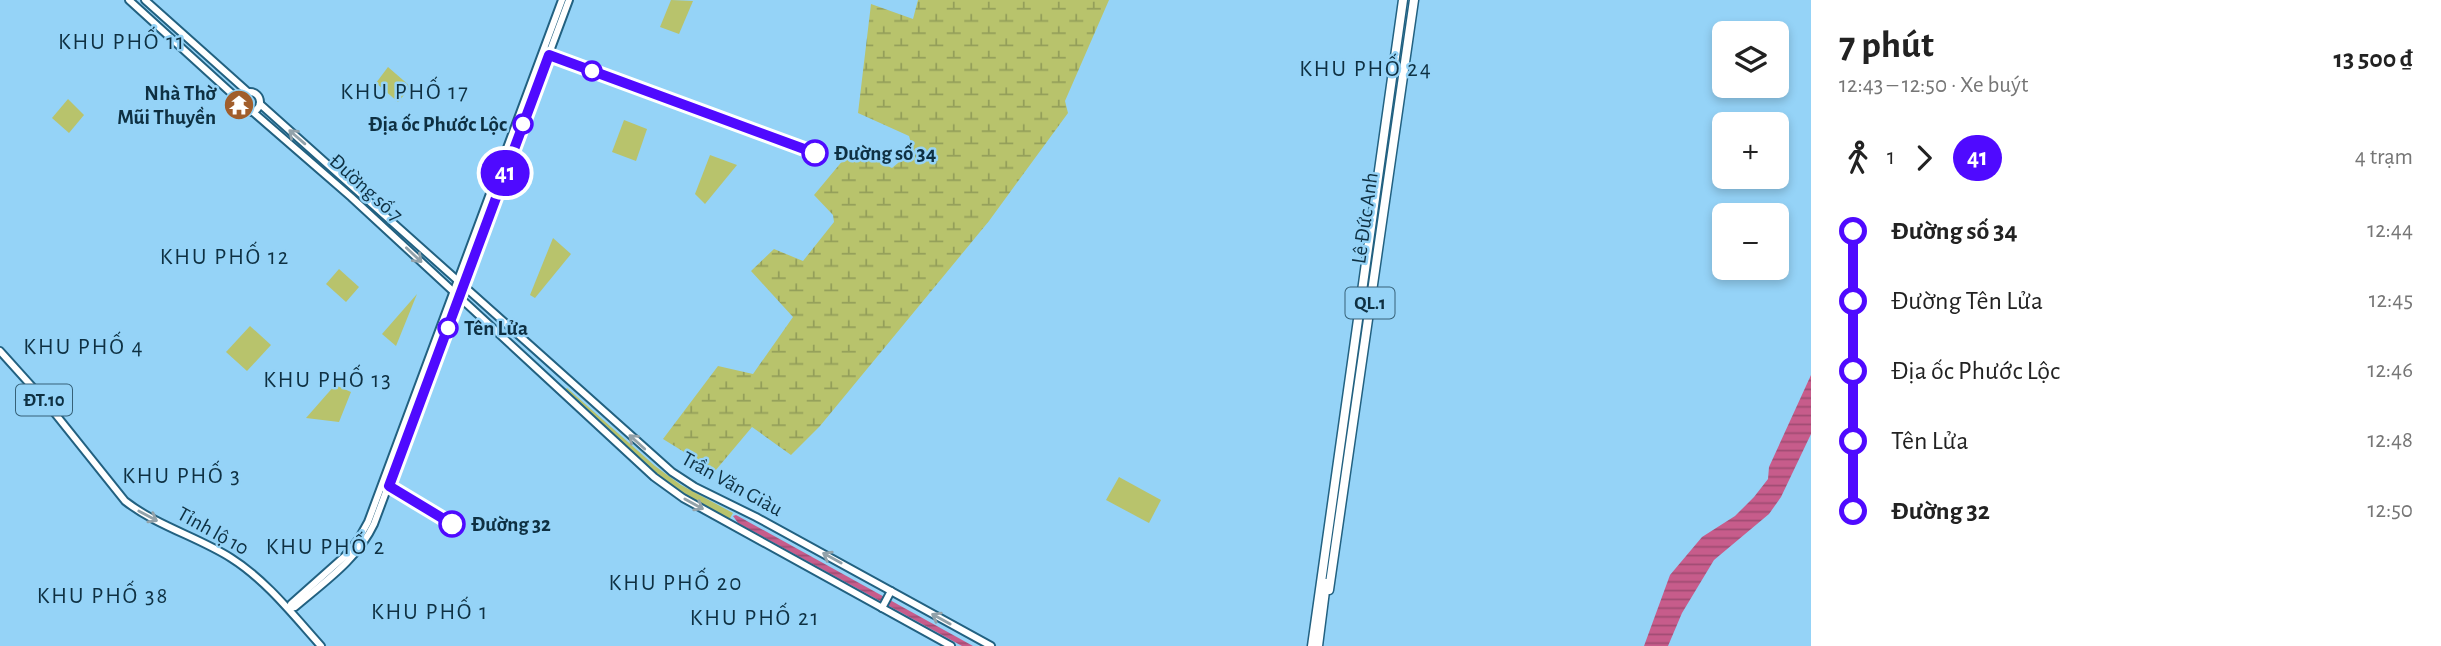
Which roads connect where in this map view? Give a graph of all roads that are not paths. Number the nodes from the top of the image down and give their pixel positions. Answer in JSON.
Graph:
{"nodes":[{"id":1,"x":129,"y":0,"type":"edge"},
{"id":2,"x":145,"y":0,"type":"edge"},
{"id":3,"x":562,"y":0,"type":"edge"},
{"id":4,"x":569,"y":0,"type":"edge"},
{"id":5,"x":1404,"y":0,"type":"edge"},
{"id":6,"x":1414,"y":0,"type":"edge"},
{"id":7,"x":249,"y":93,"type":"junction"},
{"id":8,"x":240,"y":101,"type":"junction"},
{"id":9,"x":260,"y":104,"type":"junction"},
{"id":10,"x":253,"y":112,"type":"junction"},
{"id":11,"x":447,"y":271,"type":"junction"},
{"id":12,"x":441,"y":280,"type":"junction"},
{"id":13,"x":457,"y":280,"type":"junction"},
{"id":14,"x":464,"y":286,"type":"junction"},
{"id":15,"x":453,"y":292,"type":"junction"},
{"id":16,"x":475,"y":296,"type":"junction"},
{"id":17,"x":459,"y":298,"type":"junction"},
{"id":18,"x":468,"y":307,"type":"junction"},
{"id":19,"x":0,"y":351,"type":"edge"},
{"id":20,"x":558,"y":371,"type":"junction"},
{"id":21,"x":549,"y":382,"type":"junction"},
{"id":22,"x":572,"y":384,"type":"junction"},
{"id":23,"x":563,"y":394,"type":"junction"},
{"id":24,"x":386,"y":485,"type":"junction"},
{"id":25,"x":890,"y":593,"type":"junction"},
{"id":26,"x":1323,"y":606,"type":"junction"},
{"id":27,"x":883,"y":607,"type":"junction"},
{"id":28,"x":289,"y":609,"type":"junction"},
{"id":29,"x":1315,"y":644,"type":"edge"},
{"id":30,"x":321,"y":646,"type":"edge"},
{"id":31,"x":951,"y":646,"type":"edge"},
{"id":32,"x":991,"y":646,"type":"edge"}],
"edges":[{"from":1,"to":8,"type":"main road"},
{"from":2,"to":7,"type":"main road"},
{"from":3,"to":13,"type":"main road"},
{"from":4,"to":14,"type":"main road"},
{"from":5,"to":26,"type":"highway","name":"Lê Đức Anh","number":"QL.1"},
{"from":5,"to":29,"type":"highway","name":"Lê Đức Anh","number":"QL.1"},
{"from":6,"to":26,"type":"highway","name":"Lê Đức Anh","number":"QL.1"},
{"from":7,"to":8,"type":"main road"},
{"from":7,"to":9,"type":"main road"},
{"from":8,"to":10,"type":"main road"},
{"from":9,"to":10,"type":"main road"},
{"from":11,"to":9,"type":"main road","name":"Đường số 7","one_way":true},
{"from":10,"to":12,"type":"main road","name":"Đường số 7","one_way":true},
{"from":11,"to":12,"type":"main road"},
{"from":11,"to":13,"type":"main road","name":"Đường số 7"},
{"from":12,"to":15,"type":"main road","name":"Đường số 7"},
{"from":13,"to":14,"type":"main road","name":"Trần Văn Giàu"},
{"from":13,"to":15,"type":"main road"},
{"from":14,"to":16,"type":"main road","name":"Trần Văn Giàu"},
{"from":14,"to":17,"type":"main road"},
{"from":15,"to":17,"type":"main road","name":"Trần Văn Giàu"},
{"from":15,"to":24,"type":"main road"},
{"from":16,"to":18,"type":"main road"},
{"from":16,"to":20,"type":"main road","name":"Trần Văn Giàu"},
{"from":17,"to":18,"type":"main road","name":"Trần Văn Giàu"},
{"from":17,"to":24,"type":"main road"},
{"from":18,"to":21,"type":"main road","name":"Trần Văn Giàu"},
{"from":19,"to":28,"type":"main road","name":"Tỉnh lộ 10","number":"ĐT.10","one_way":true},
{"from":20,"to":21,"type":"main road"},
{"from":20,"to":22,"type":"main road","name":"Trần Văn Giàu"},
{"from":21,"to":23,"type":"main road","name":"Trần Văn Giàu"},
{"from":22,"to":23,"type":"main road"},
{"from":25,"to":22,"type":"main road","name":"Trần Văn Giàu","one_way":true},
{"from":23,"to":27,"type":"main road","name":"Trần Văn Giàu","one_way":true},
{"from":24,"to":28,"type":"main road"},
{"from":25,"to":27,"type":"main road"},
{"from":32,"to":25,"type":"main road","name":"Trần Văn Giàu","one_way":true},
{"from":26,"to":29,"type":"highway","name":"Lê Đức Anh","number":"QL.1"},
{"from":27,"to":31,"type":"main road","name":"Trần Văn Giàu"},
{"from":28,"to":30,"type":"main road","name":"Tỉnh lộ 10","number":"ĐT.10"}]}
